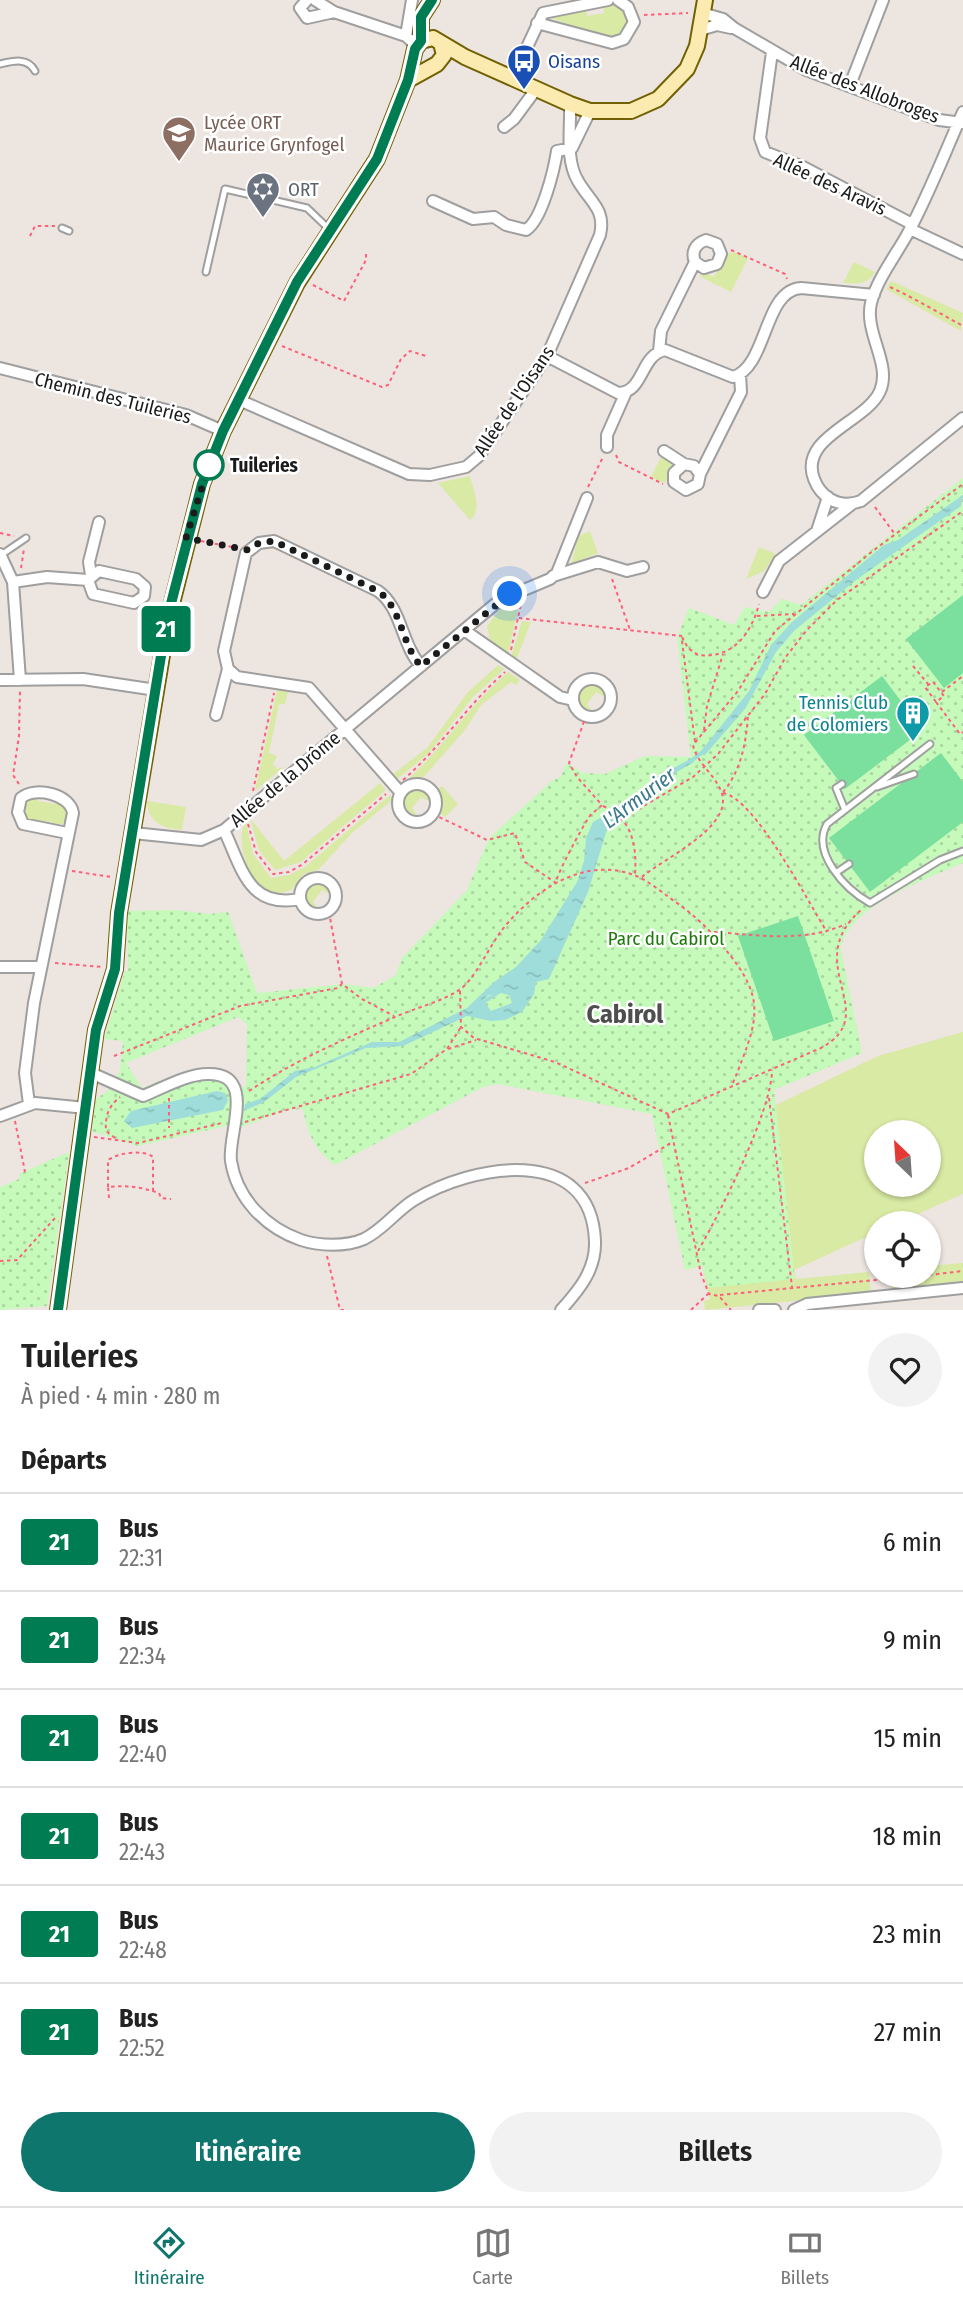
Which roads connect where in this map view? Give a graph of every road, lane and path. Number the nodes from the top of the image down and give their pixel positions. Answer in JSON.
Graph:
{"nodes":[{"id":1,"x":307,"y":0,"type":"edge"},
{"id":2,"x":315,"y":0,"type":"edge"},
{"id":3,"x":412,"y":0,"type":"edge"},
{"id":4,"x":608,"y":0,"type":"edge"},
{"id":5,"x":618,"y":0,"type":"edge"},
{"id":6,"x":883,"y":0,"type":"edge"},
{"id":7,"x":431,"y":2,"type":"edge"},
{"id":8,"x":572,"y":3,"type":"edge"},
{"id":9,"x":703,"y":4,"type":"edge"},
{"id":10,"x":334,"y":12,"type":"junction"},
{"id":11,"x":633,"y":16,"type":"junction"},
{"id":12,"x":537,"y":23,"type":"junction"},
{"id":13,"x":734,"y":29,"type":"junction"},
{"id":14,"x":700,"y":30,"type":"junction"},
{"id":15,"x":439,"y":42,"type":"junction"},
{"id":16,"x":415,"y":44,"type":"junction"},
{"id":17,"x":772,"y":52,"type":"junction"},
{"id":18,"x":465,"y":57,"type":"junction"},
{"id":19,"x":0,"y":64,"type":"edge"},
{"id":20,"x":437,"y":64,"type":"junction"},
{"id":21,"x":35,"y":71,"type":"dead end"},
{"id":22,"x":513,"y":77,"type":"junction"},
{"id":23,"x":408,"y":80,"type":"junction"},
{"id":24,"x":850,"y":85,"type":"junction"},
{"id":25,"x":537,"y":88,"type":"junction"},
{"id":26,"x":570,"y":104,"type":"junction"},
{"id":27,"x":590,"y":111,"type":"junction"},
{"id":28,"x":962,"y":119,"type":"edge"},
{"id":29,"x":504,"y":127,"type":"dead end"},
{"id":30,"x":572,"y":148,"type":"junction"},
{"id":31,"x":433,"y":201,"type":"dead end"},
{"id":32,"x":911,"y":227,"type":"junction"},
{"id":33,"x":65,"y":229,"type":"dead end"},
{"id":34,"x":330,"y":230,"type":"junction"},
{"id":35,"x":30,"y":236,"type":"dead end"},
{"id":36,"x":720,"y":250,"type":"junction"},
{"id":37,"x":366,"y":251,"type":"dead end"},
{"id":38,"x":963,"y":254,"type":"edge"},
{"id":39,"x":695,"y":262,"type":"junction"},
{"id":40,"x":206,"y":272,"type":"dead end"},
{"id":41,"x":300,"y":277,"type":"junction"},
{"id":42,"x":881,"y":282,"type":"junction"},
{"id":43,"x":790,"y":290,"type":"junction"},
{"id":44,"x":874,"y":295,"type":"junction"},
{"id":45,"x":963,"y":326,"type":"edge"},
{"id":46,"x":268,"y":340,"type":"junction"},
{"id":47,"x":659,"y":351,"type":"junction"},
{"id":48,"x":426,"y":356,"type":"dead end"},
{"id":49,"x":547,"y":356,"type":"junction"},
{"id":50,"x":0,"y":368,"type":"edge"},
{"id":51,"x":740,"y":374,"type":"junction"},
{"id":52,"x":626,"y":392,"type":"junction"},
{"id":53,"x":239,"y":400,"type":"junction"},
{"id":54,"x":963,"y":418,"type":"edge"},
{"id":55,"x":223,"y":431,"type":"junction"},
{"id":56,"x":607,"y":447,"type":"junction"},
{"id":57,"x":664,"y":451,"type":"dead end"},
{"id":58,"x":684,"y":464,"type":"junction"},
{"id":59,"x":700,"y":474,"type":"junction"},
{"id":60,"x":674,"y":482,"type":"junction"},
{"id":61,"x":963,"y":484,"type":"edge"},
{"id":62,"x":828,"y":497,"type":"junction"},
{"id":63,"x":587,"y":498,"type":"joint"},
{"id":64,"x":868,"y":498,"type":"junction"},
{"id":65,"x":852,"y":504,"type":"junction"},
{"id":66,"x":963,"y":511,"type":"edge"},
{"id":67,"x":99,"y":522,"type":"dead end"},
{"id":68,"x":817,"y":531,"type":"junction"},
{"id":69,"x":895,"y":534,"type":"junction"},
{"id":70,"x":26,"y":538,"type":"dead end"},
{"id":71,"x":186,"y":538,"type":"junction"},
{"id":72,"x":248,"y":550,"type":"junction"},
{"id":73,"x":0,"y":555,"type":"edge"},
{"id":74,"x":607,"y":565,"type":"junction"},
{"id":75,"x":643,"y":567,"type":"dead end"},
{"id":76,"x":554,"y":576,"type":"junction"},
{"id":77,"x":90,"y":578,"type":"junction"},
{"id":78,"x":13,"y":582,"type":"junction"},
{"id":79,"x":522,"y":590,"type":"junction"},
{"id":80,"x":762,"y":592,"type":"joint"},
{"id":81,"x":795,"y":614,"type":"junction"},
{"id":82,"x":756,"y":616,"type":"junction"},
{"id":83,"x":518,"y":618,"type":"junction"},
{"id":84,"x":464,"y":630,"type":"junction"},
{"id":85,"x":631,"y":631,"type":"junction"},
{"id":86,"x":682,"y":636,"type":"junction"},
{"id":87,"x":723,"y":652,"type":"junction"},
{"id":88,"x":508,"y":663,"type":"junction"},
{"id":89,"x":421,"y":666,"type":"junction"},
{"id":90,"x":913,"y":666,"type":"dead end"},
{"id":91,"x":228,"y":669,"type":"junction"},
{"id":92,"x":963,"y":676,"type":"edge"},
{"id":93,"x":0,"y":680,"type":"edge"},
{"id":94,"x":20,"y":680,"type":"junction"},
{"id":95,"x":276,"y":681,"type":"junction"},
{"id":96,"x":928,"y":685,"type":"junction"},
{"id":97,"x":156,"y":690,"type":"junction"},
{"id":98,"x":942,"y":693,"type":"junction"},
{"id":99,"x":573,"y":700,"type":"junction"},
{"id":100,"x":936,"y":702,"type":"junction"},
{"id":101,"x":216,"y":715,"type":"dead end"},
{"id":102,"x":586,"y":716,"type":"junction"},
{"id":103,"x":748,"y":716,"type":"junction"},
{"id":104,"x":345,"y":729,"type":"junction"},
{"id":105,"x":704,"y":731,"type":"junction"},
{"id":106,"x":963,"y":732,"type":"edge"},
{"id":107,"x":695,"y":742,"type":"junction"},
{"id":108,"x":930,"y":744,"type":"dead end"},
{"id":109,"x":705,"y":766,"type":"junction"},
{"id":110,"x":914,"y":774,"type":"dead end"},
{"id":111,"x":842,"y":784,"type":"dead end"},
{"id":112,"x":873,"y":789,"type":"junction"},
{"id":113,"x":401,"y":793,"type":"junction"},
{"id":114,"x":722,"y":793,"type":"junction"},
{"id":115,"x":26,"y":794,"type":"junction"},
{"id":116,"x":602,"y":805,"type":"junction"},
{"id":117,"x":250,"y":808,"type":"junction"},
{"id":118,"x":845,"y":810,"type":"junction"},
{"id":119,"x":433,"y":814,"type":"junction"},
{"id":120,"x":619,"y":818,"type":"junction"},
{"id":121,"x":224,"y":830,"type":"junction"},
{"id":122,"x":133,"y":833,"type":"junction"},
{"id":123,"x":66,"y":834,"type":"junction"},
{"id":124,"x":253,"y":844,"type":"dead end"},
{"id":125,"x":963,"y":851,"type":"edge"},
{"id":126,"x":849,"y":864,"type":"dead end"},
{"id":127,"x":60,"y":870,"type":"junction"},
{"id":128,"x":837,"y":872,"type":"junction"},
{"id":129,"x":635,"y":875,"type":"junction"},
{"id":130,"x":641,"y":878,"type":"junction"},
{"id":131,"x":125,"y":879,"type":"junction"},
{"id":132,"x":556,"y":883,"type":"junction"},
{"id":133,"x":300,"y":900,"type":"junction"},
{"id":134,"x":870,"y":903,"type":"junction"},
{"id":135,"x":329,"y":912,"type":"junction"},
{"id":136,"x":847,"y":924,"type":"junction"},
{"id":137,"x":711,"y":932,"type":"junction"},
{"id":138,"x":827,"y":932,"type":"junction"},
{"id":139,"x":95,"y":966,"type":"dead end"},
{"id":140,"x":0,"y":967,"type":"edge"},
{"id":141,"x":41,"y":967,"type":"junction"},
{"id":142,"x":342,"y":984,"type":"junction"},
{"id":143,"x":460,"y":990,"type":"junction"},
{"id":144,"x":395,"y":1017,"type":"junction"},
{"id":145,"x":461,"y":1027,"type":"junction"},
{"id":146,"x":477,"y":1040,"type":"junction"},
{"id":147,"x":447,"y":1049,"type":"junction"},
{"id":148,"x":114,"y":1056,"type":"dead end"},
{"id":149,"x":772,"y":1068,"type":"junction"},
{"id":150,"x":91,"y":1073,"type":"junction"},
{"id":151,"x":733,"y":1083,"type":"junction"},
{"id":152,"x":130,"y":1091,"type":"junction"},
{"id":153,"x":169,"y":1094,"type":"dead end"},
{"id":154,"x":238,"y":1094,"type":"junction"},
{"id":155,"x":768,"y":1095,"type":"junction"},
{"id":156,"x":29,"y":1104,"type":"junction"},
{"id":157,"x":86,"y":1108,"type":"junction"},
{"id":158,"x":13,"y":1110,"type":"junction"},
{"id":159,"x":668,"y":1114,"type":"junction"},
{"id":160,"x":0,"y":1115,"type":"edge"},
{"id":161,"x":235,"y":1123,"type":"junction"},
{"id":162,"x":169,"y":1128,"type":"dead end"},
{"id":163,"x":83,"y":1135,"type":"junction"},
{"id":164,"x":118,"y":1140,"type":"junction"},
{"id":165,"x":673,"y":1142,"type":"junction"},
{"id":166,"x":25,"y":1172,"type":"dead end"},
{"id":167,"x":570,"y":1186,"type":"junction"},
{"id":168,"x":108,"y":1187,"type":"junction"},
{"id":169,"x":152,"y":1191,"type":"junction"},
{"id":170,"x":109,"y":1198,"type":"dead end"},
{"id":171,"x":171,"y":1199,"type":"dead end"},
{"id":172,"x":71,"y":1217,"type":"junction"},
{"id":173,"x":327,"y":1244,"type":"junction"},
{"id":174,"x":698,"y":1252,"type":"junction"},
{"id":175,"x":0,"y":1261,"type":"edge"},
{"id":176,"x":963,"y":1271,"type":"edge"},
{"id":177,"x":941,"y":1274,"type":"edge"},
{"id":178,"x":864,"y":1281,"type":"edge"},
{"id":179,"x":792,"y":1288,"type":"junction"},
{"id":180,"x":963,"y":1288,"type":"edge"},
{"id":181,"x":709,"y":1294,"type":"junction"},
{"id":182,"x":719,"y":1296,"type":"junction"},
{"id":183,"x":58,"y":1310,"type":"edge"},
{"id":184,"x":344,"y":1310,"type":"edge"},
{"id":185,"x":561,"y":1310,"type":"edge"},
{"id":186,"x":691,"y":1310,"type":"edge"},
{"id":187,"x":732,"y":1310,"type":"edge"},
{"id":188,"x":759,"y":1310,"type":"edge"},
{"id":189,"x":775,"y":1310,"type":"edge"},
{"id":190,"x":794,"y":1310,"type":"edge"}],
"edges":[{"from":1,"to":10,"type":"street"},
{"from":2,"to":10,"type":"street"},
{"from":3,"to":16,"type":"street"},
{"from":4,"to":8,"type":"street"},
{"from":5,"to":11,"type":"street"},
{"from":6,"to":24,"type":"street"},
{"from":7,"to":15,"type":"main road"},
{"from":7,"to":16,"type":"main road"},
{"from":8,"to":12,"type":"street"},
{"from":9,"to":11,"type":"path"},
{"from":9,"to":13,"type":"street","name":"Allée des Allobroges"},
{"from":9,"to":14,"type":"main road"},
{"from":10,"to":16,"type":"street"},
{"from":11,"to":12,"type":"street"},
{"from":12,"to":22,"type":"street"},
{"from":13,"to":14,"type":"street"},
{"from":13,"to":17,"type":"street","name":"Allée des Allobroges"},
{"from":14,"to":27,"type":"main road"},
{"from":15,"to":16,"type":"main road"},
{"from":15,"to":18,"type":"main road"},
{"from":15,"to":20,"type":"main road"},
{"from":16,"to":20,"type":"main road"},
{"from":16,"to":23,"type":"main road"},
{"from":17,"to":24,"type":"street","name":"Allée des Allobroges"},
{"from":17,"to":32,"type":"street","name":"Allée des Aravis"},
{"from":18,"to":20,"type":"main road"},
{"from":18,"to":22,"type":"main road"},
{"from":19,"to":21,"type":"lane"},
{"from":20,"to":23,"type":"main road"},
{"from":22,"to":25,"type":"main road"},
{"from":23,"to":34,"type":"main road"},
{"from":24,"to":28,"type":"street","name":"Allée des Allobroges"},
{"from":25,"to":26,"type":"main road"},
{"from":25,"to":29,"type":"street"},
{"from":26,"to":27,"type":"main road"},
{"from":26,"to":30,"type":"street","name":"Allée de l'Oisans"},
{"from":27,"to":30,"type":"street"},
{"from":28,"to":32,"type":"street"},
{"from":30,"to":31,"type":"street"},
{"from":30,"to":49,"type":"street","name":"Allée de l'Oisans"},
{"from":32,"to":38,"type":"street","name":"Allée des Aravis"},
{"from":32,"to":42,"type":"street"},
{"from":33,"to":35,"type":"path"},
{"from":34,"to":40,"type":"lane"},
{"from":34,"to":41,"type":"main road"},
{"from":36,"to":39,"type":"street"},
{"from":36,"to":39,"type":"street"},
{"from":36,"to":43,"type":"path"},
{"from":37,"to":41,"type":"path"},
{"from":39,"to":47,"type":"street"},
{"from":41,"to":46,"type":"main road"},
{"from":42,"to":44,"type":"street"},
{"from":42,"to":45,"type":"path"},
{"from":43,"to":44,"type":"street"},
{"from":43,"to":51,"type":"street"},
{"from":44,"to":62,"type":"street"},
{"from":46,"to":48,"type":"path"},
{"from":46,"to":53,"type":"main road"},
{"from":47,"to":51,"type":"street"},
{"from":47,"to":52,"type":"street"},
{"from":49,"to":52,"type":"street"},
{"from":49,"to":53,"type":"street","name":"Allée de l'Oisans"},
{"from":50,"to":55,"type":"street","name":"Chemin des Tuileries"},
{"from":51,"to":59,"type":"street"},
{"from":52,"to":56,"type":"street"},
{"from":53,"to":55,"type":"main road"},
{"from":54,"to":64,"type":"street"},
{"from":55,"to":71,"type":"main road"},
{"from":56,"to":60,"type":"path"},
{"from":56,"to":63,"type":"path"},
{"from":57,"to":58,"type":"street"},
{"from":58,"to":59,"type":"street"},
{"from":58,"to":60,"type":"street"},
{"from":59,"to":60,"type":"street"},
{"from":61,"to":69,"type":"path"},
{"from":62,"to":65,"type":"street"},
{"from":62,"to":68,"type":"street"},
{"from":63,"to":76,"type":"street"},
{"from":64,"to":65,"type":"street"},
{"from":64,"to":69,"type":"path"},
{"from":65,"to":68,"type":"street"},
{"from":66,"to":103,"type":"path"},
{"from":67,"to":77,"type":"street"},
{"from":68,"to":80,"type":"street"},
{"from":69,"to":81,"type":"path"},
{"from":70,"to":73,"type":"lane"},
{"from":71,"to":72,"type":"path"},
{"from":71,"to":97,"type":"main road"},
{"from":72,"to":89,"type":"street"},
{"from":72,"to":91,"type":"street"},
{"from":73,"to":78,"type":"street"},
{"from":74,"to":75,"type":"street","name":"Allée de la Drôme"},
{"from":74,"to":76,"type":"street","name":"Allée de la Drôme"},
{"from":74,"to":85,"type":"path"},
{"from":76,"to":79,"type":"street","name":"Allée de la Drôme"},
{"from":77,"to":77,"type":"street"},
{"from":77,"to":78,"type":"street"},
{"from":78,"to":94,"type":"street"},
{"from":79,"to":83,"type":"path"},
{"from":79,"to":84,"type":"street","name":"Allée de la Drôme"},
{"from":80,"to":82,"type":"path"},
{"from":81,"to":82,"type":"path"},
{"from":81,"to":105,"type":"path"},
{"from":82,"to":87,"type":"path"},
{"from":83,"to":85,"type":"path"},
{"from":83,"to":88,"type":"path"},
{"from":84,"to":88,"type":"street"},
{"from":84,"to":89,"type":"street","name":"Allée de la Drôme"},
{"from":85,"to":86,"type":"path"},
{"from":86,"to":87,"type":"path"},
{"from":86,"to":107,"type":"path"},
{"from":87,"to":105,"type":"path"},
{"from":88,"to":99,"type":"street"},
{"from":89,"to":104,"type":"street","name":"Allée de la Drôme"},
{"from":90,"to":96,"type":"path"},
{"from":91,"to":95,"type":"street"},
{"from":91,"to":101,"type":"street"},
{"from":92,"to":98,"type":"path"},
{"from":93,"to":94,"type":"street"},
{"from":94,"to":97,"type":"street"},
{"from":94,"to":115,"type":"path"},
{"from":95,"to":104,"type":"street"},
{"from":95,"to":117,"type":"path"},
{"from":96,"to":98,"type":"path"},
{"from":96,"to":100,"type":"path"},
{"from":97,"to":122,"type":"main road"},
{"from":98,"to":100,"type":"path"},
{"from":99,"to":102,"type":"street"},
{"from":99,"to":102,"type":"street"},
{"from":100,"to":106,"type":"path"},
{"from":102,"to":116,"type":"path"},
{"from":103,"to":109,"type":"path"},
{"from":103,"to":114,"type":"path"},
{"from":104,"to":113,"type":"street","name":"Allée de la Drôme"},
{"from":104,"to":117,"type":"street","name":"Allée de la Drôme"},
{"from":105,"to":107,"type":"path"},
{"from":107,"to":109,"type":"path"},
{"from":108,"to":112,"type":"lane"},
{"from":109,"to":114,"type":"path"},
{"from":109,"to":120,"type":"path"},
{"from":110,"to":112,"type":"lane"},
{"from":111,"to":118,"type":"lane"},
{"from":112,"to":118,"type":"lane"},
{"from":113,"to":119,"type":"street","name":"Allée de la Drôme"},
{"from":113,"to":119,"type":"street"},
{"from":114,"to":130,"type":"path"},
{"from":114,"to":138,"type":"path"},
{"from":115,"to":123,"type":"street"},
{"from":115,"to":123,"type":"street"},
{"from":116,"to":120,"type":"path"},
{"from":116,"to":132,"type":"path"},
{"from":117,"to":121,"type":"street","name":"Allée de la Drôme"},
{"from":117,"to":124,"type":"path"},
{"from":118,"to":128,"type":"lane"},
{"from":119,"to":132,"type":"path"},
{"from":120,"to":129,"type":"path"},
{"from":121,"to":122,"type":"street","name":"Allée de la Drôme"},
{"from":121,"to":133,"type":"street","name":"Allée de la Drôme"},
{"from":122,"to":131,"type":"main road"},
{"from":123,"to":127,"type":"street"},
{"from":125,"to":134,"type":"lane"},
{"from":126,"to":128,"type":"lane"},
{"from":127,"to":131,"type":"path"},
{"from":127,"to":141,"type":"street"},
{"from":128,"to":134,"type":"lane"},
{"from":129,"to":130,"type":"path"},
{"from":129,"to":132,"type":"path"},
{"from":130,"to":137,"type":"path"},
{"from":131,"to":150,"type":"main road"},
{"from":132,"to":143,"type":"path"},
{"from":133,"to":135,"type":"street","name":"Allée de la Drôme"},
{"from":133,"to":135,"type":"street"},
{"from":134,"to":136,"type":"path"},
{"from":135,"to":142,"type":"path"},
{"from":136,"to":138,"type":"path"},
{"from":136,"to":149,"type":"path"},
{"from":137,"to":138,"type":"path"},
{"from":137,"to":151,"type":"path"},
{"from":139,"to":141,"type":"path"},
{"from":140,"to":141,"type":"street"},
{"from":141,"to":156,"type":"street"},
{"from":142,"to":144,"type":"path"},
{"from":142,"to":148,"type":"path"},
{"from":143,"to":144,"type":"path"},
{"from":143,"to":145,"type":"path"},
{"from":144,"to":154,"type":"path"},
{"from":145,"to":146,"type":"path"},
{"from":145,"to":147,"type":"path"},
{"from":146,"to":147,"type":"path"},
{"from":146,"to":159,"type":"path"},
{"from":147,"to":161,"type":"path"},
{"from":149,"to":151,"type":"path"},
{"from":149,"to":155,"type":"path"},
{"from":150,"to":152,"type":"street"},
{"from":150,"to":157,"type":"main road"},
{"from":151,"to":159,"type":"path"},
{"from":152,"to":154,"type":"street"},
{"from":152,"to":164,"type":"path"},
{"from":153,"to":162,"type":"path"},
{"from":154,"to":161,"type":"street"},
{"from":155,"to":174,"type":"path"},
{"from":155,"to":179,"type":"path"},
{"from":156,"to":157,"type":"street"},
{"from":156,"to":158,"type":"street"},
{"from":157,"to":163,"type":"main road"},
{"from":158,"to":160,"type":"street"},
{"from":158,"to":166,"type":"path"},
{"from":159,"to":165,"type":"path"},
{"from":161,"to":164,"type":"path"},
{"from":161,"to":173,"type":"street"},
{"from":163,"to":164,"type":"path"},
{"from":163,"to":172,"type":"main road"},
{"from":165,"to":167,"type":"path"},
{"from":165,"to":174,"type":"path"},
{"from":167,"to":173,"type":"street"},
{"from":167,"to":185,"type":"street"},
{"from":168,"to":169,"type":"path"},
{"from":168,"to":169,"type":"path"},
{"from":168,"to":170,"type":"path"},
{"from":169,"to":171,"type":"path"},
{"from":172,"to":175,"type":"path"},
{"from":172,"to":183,"type":"main road"},
{"from":173,"to":184,"type":"path"},
{"from":174,"to":181,"type":"path"},
{"from":176,"to":177,"type":"path"},
{"from":178,"to":179,"type":"path"},
{"from":179,"to":182,"type":"path"},
{"from":180,"to":190,"type":"street"},
{"from":181,"to":182,"type":"path"},
{"from":181,"to":186,"type":"path"},
{"from":182,"to":187,"type":"path"},
{"from":188,"to":189,"type":"street"}]}
